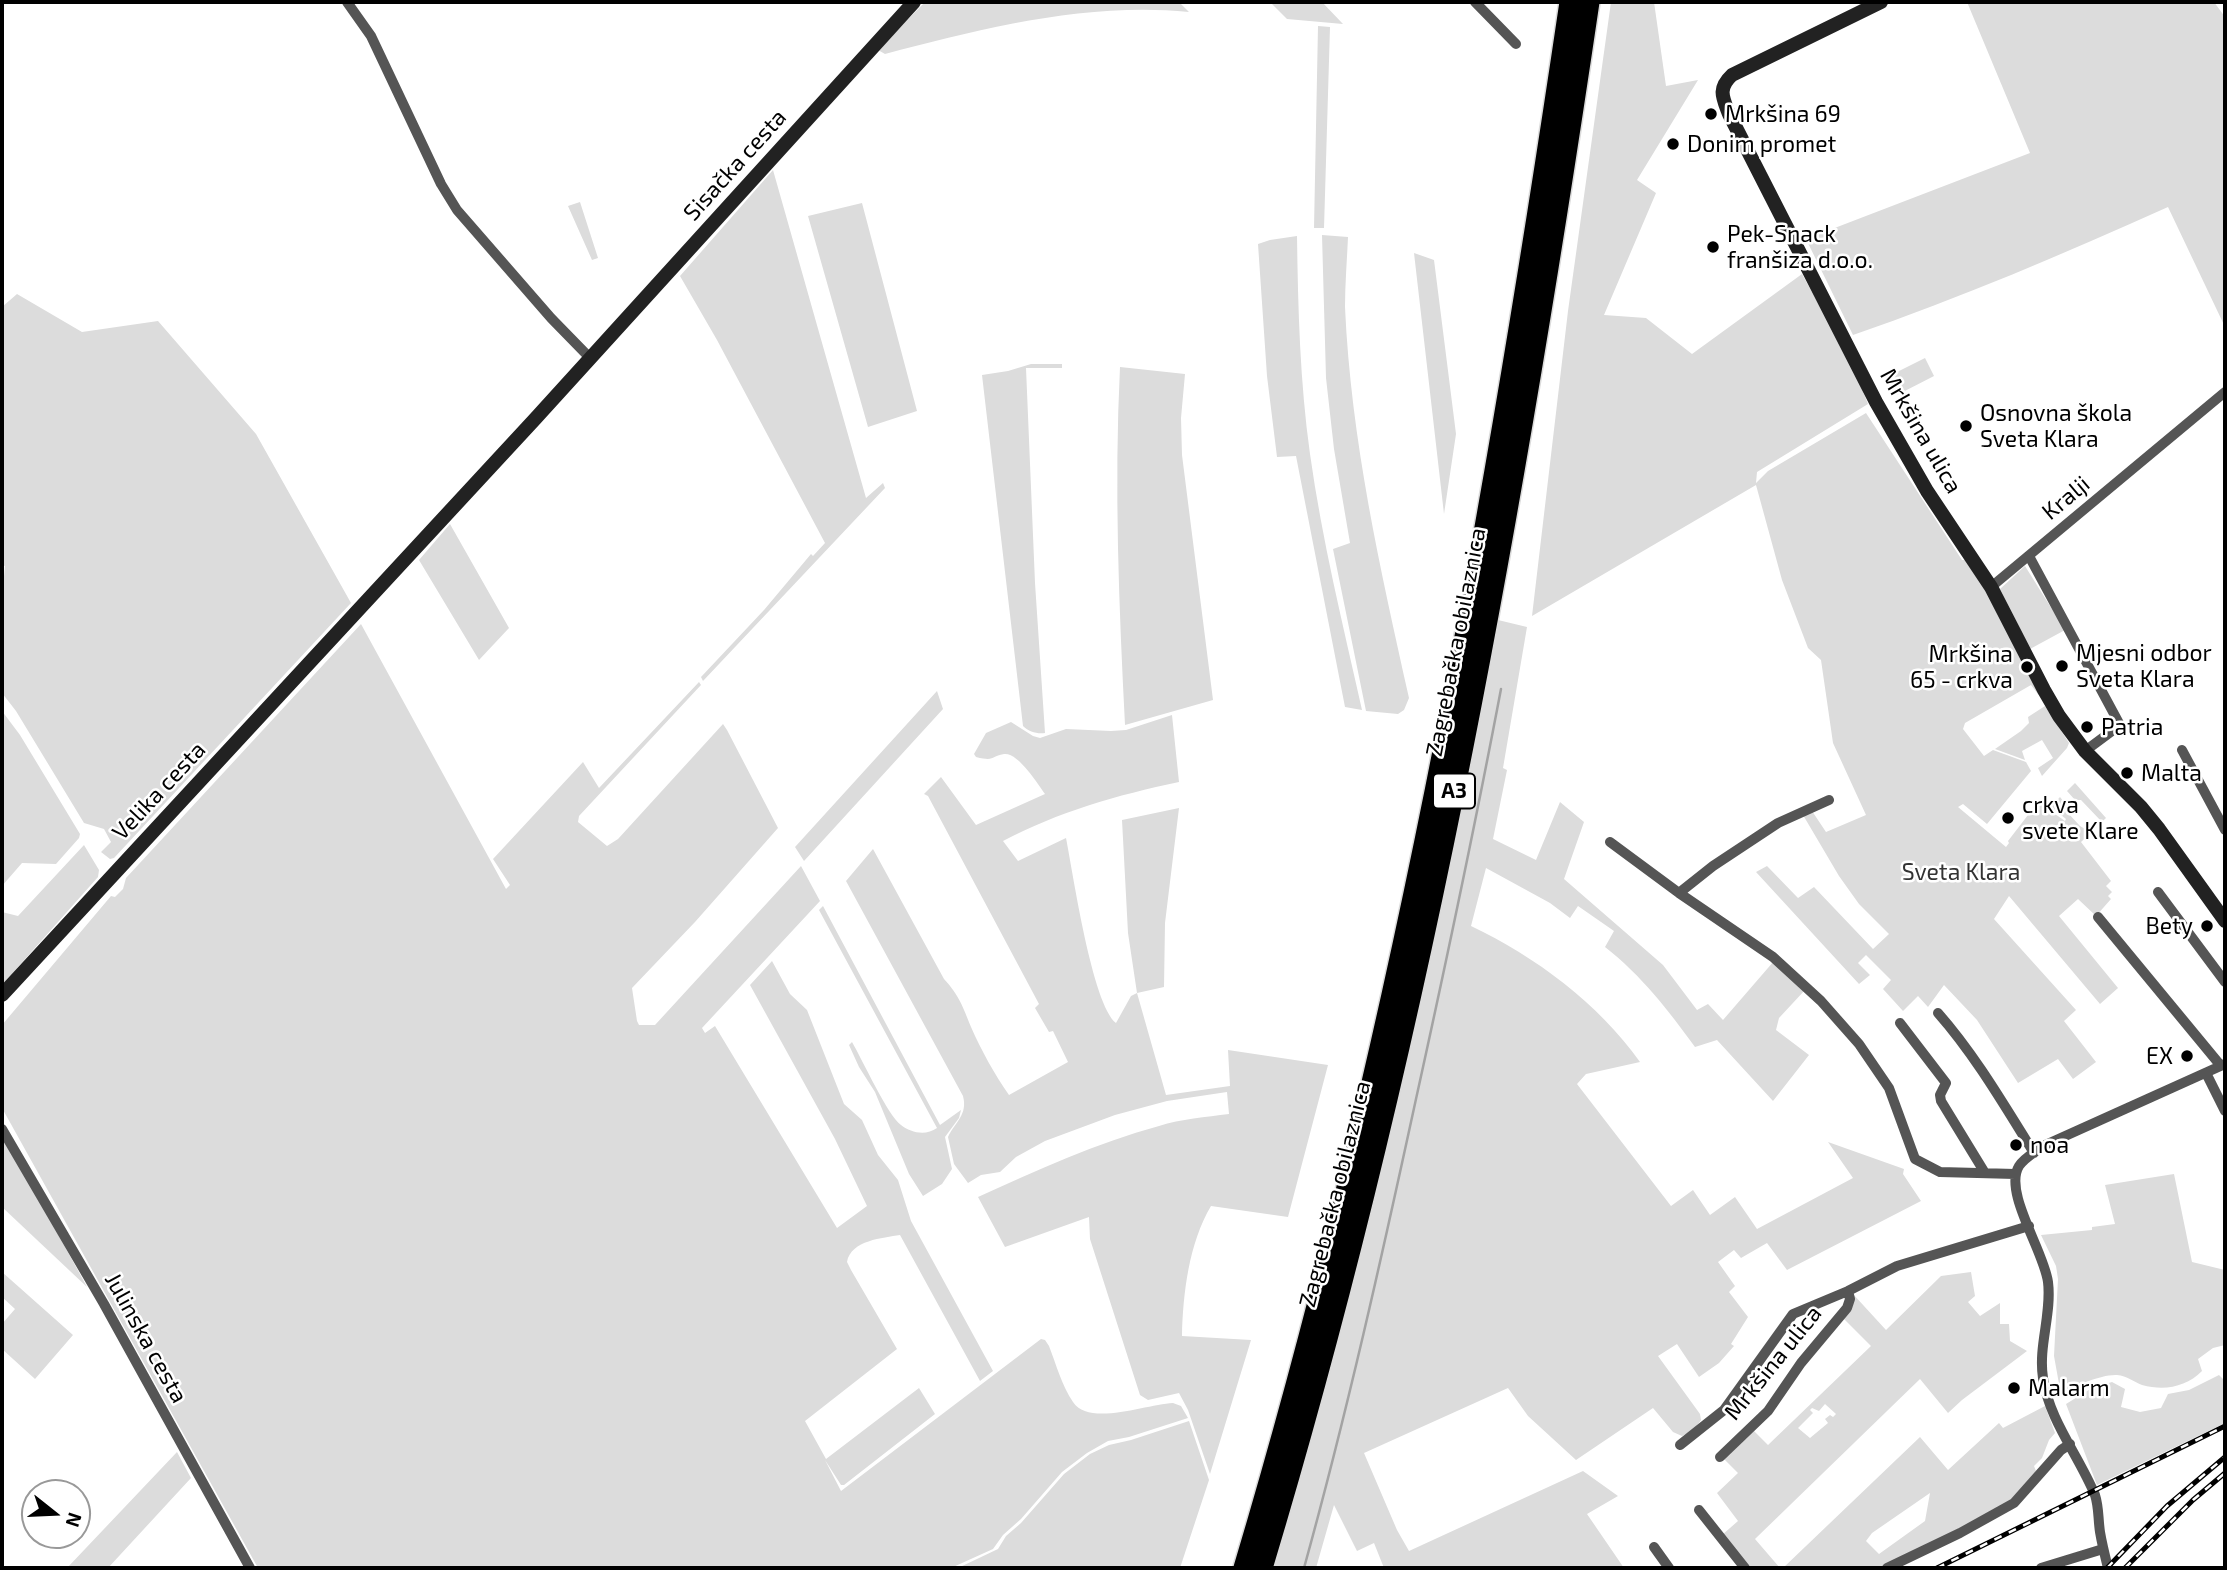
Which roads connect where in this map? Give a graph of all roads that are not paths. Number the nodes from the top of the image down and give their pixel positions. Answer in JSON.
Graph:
{"nodes":[{"id":1,"x":347,"y":2,"type":"edge"},
{"id":2,"x":914,"y":2,"type":"edge"},
{"id":3,"x":1475,"y":2,"type":"edge"},
{"id":4,"x":1570,"y":2,"type":"edge"},
{"id":5,"x":1589,"y":2,"type":"edge"},
{"id":6,"x":1881,"y":2,"type":"edge"},
{"id":7,"x":1516,"y":44,"type":"dead end"},
{"id":8,"x":590,"y":358,"type":"junction"},
{"id":9,"x":2225,"y":392,"type":"edge"},
{"id":10,"x":2029,"y":556,"type":"junction"},
{"id":11,"x":1991,"y":587,"type":"junction"},
{"id":12,"x":350,"y":618,"type":"joint"},
{"id":13,"x":2182,"y":750,"type":"dead end"},
{"id":14,"x":2085,"y":751,"type":"junction"},
{"id":15,"x":1829,"y":800,"type":"dead end"},
{"id":16,"x":2225,"y":830,"type":"edge"},
{"id":17,"x":1610,"y":842,"type":"dead end"},
{"id":18,"x":2158,"y":892,"type":"dead end"},
{"id":19,"x":1679,"y":893,"type":"junction"},
{"id":20,"x":2098,"y":917,"type":"dead end"},
{"id":21,"x":2225,"y":921,"type":"edge"},
{"id":22,"x":2225,"y":982,"type":"edge"},
{"id":23,"x":2,"y":995,"type":"edge"},
{"id":24,"x":1938,"y":1013,"type":"dead end"},
{"id":25,"x":1900,"y":1023,"type":"dead end"},
{"id":26,"x":2223,"y":1065,"type":"edge"},
{"id":27,"x":2206,"y":1073,"type":"junction"},
{"id":28,"x":2225,"y":1111,"type":"edge"},
{"id":29,"x":2,"y":1129,"type":"edge"},
{"id":30,"x":2034,"y":1153,"type":"junction"},
{"id":31,"x":1985,"y":1173,"type":"junction"},
{"id":32,"x":2015,"y":1174,"type":"junction"},
{"id":33,"x":2029,"y":1226,"type":"junction"},
{"id":34,"x":1848,"y":1291,"type":"junction"},
{"id":35,"x":2070,"y":1444,"type":"junction"},
{"id":36,"x":1680,"y":1445,"type":"dead end"},
{"id":37,"x":1720,"y":1457,"type":"dead end"},
{"id":38,"x":1699,"y":1510,"type":"dead end"},
{"id":39,"x":1654,"y":1547,"type":"dead end"},
{"id":40,"x":2103,"y":1549,"type":"junction"},
{"id":41,"x":250,"y":1568,"type":"edge"},
{"id":42,"x":1244,"y":1568,"type":"edge"},
{"id":43,"x":1262,"y":1568,"type":"edge"},
{"id":44,"x":1669,"y":1568,"type":"edge"},
{"id":45,"x":1745,"y":1568,"type":"edge"},
{"id":46,"x":1887,"y":1568,"type":"edge"},
{"id":47,"x":2041,"y":1568,"type":"edge"},
{"id":48,"x":2108,"y":1568,"type":"edge"}],
"edges":[{"from":1,"to":8,"type":"street"},
{"from":2,"to":8,"type":"main road","name":"Sisačka cesta"},
{"from":3,"to":7,"type":"street"},
{"from":4,"to":42,"type":"highway","name":"Zagrebačka obilaznica","number":"A3"},
{"from":5,"to":43,"type":"highway","name":"Zagrebačka obilaznica","number":"A3"},
{"from":6,"to":11,"type":"main road","name":"Mrkšina ulica"},
{"from":8,"to":12,"type":"main road","name":"Sisačka cesta"},
{"from":9,"to":10,"type":"street","name":"Kralji"},
{"from":10,"to":11,"type":"street","name":"Kralji"},
{"from":10,"to":14,"type":"street"},
{"from":11,"to":14,"type":"main road","name":"Mrkšina ulica"},
{"from":12,"to":23,"type":"main road","name":"Velika cesta"},
{"from":13,"to":16,"type":"street"},
{"from":14,"to":21,"type":"main road","name":"Mrkšina ulica"},
{"from":15,"to":19,"type":"street"},
{"from":17,"to":19,"type":"street"},
{"from":18,"to":22,"type":"street"},
{"from":19,"to":31,"type":"street"},
{"from":20,"to":26,"type":"street"},
{"from":24,"to":30,"type":"street"},
{"from":25,"to":31,"type":"street"},
{"from":26,"to":27,"type":"street"},
{"from":27,"to":28,"type":"street"},
{"from":27,"to":30,"type":"street"},
{"from":29,"to":41,"type":"street","name":"Julinska cesta"},
{"from":30,"to":32,"type":"street"},
{"from":31,"to":32,"type":"street"},
{"from":32,"to":33,"type":"street"},
{"from":33,"to":34,"type":"street","name":"Mrkšina ulica"},
{"from":33,"to":35,"type":"street"},
{"from":34,"to":36,"type":"street","name":"Mrkšina ulica"},
{"from":34,"to":37,"type":"street","name":"Mrkšina ulica"},
{"from":35,"to":40,"type":"street"},
{"from":35,"to":46,"type":"street"},
{"from":38,"to":45,"type":"street"},
{"from":39,"to":44,"type":"street"},
{"from":40,"to":47,"type":"street"},
{"from":40,"to":48,"type":"street"}]}
